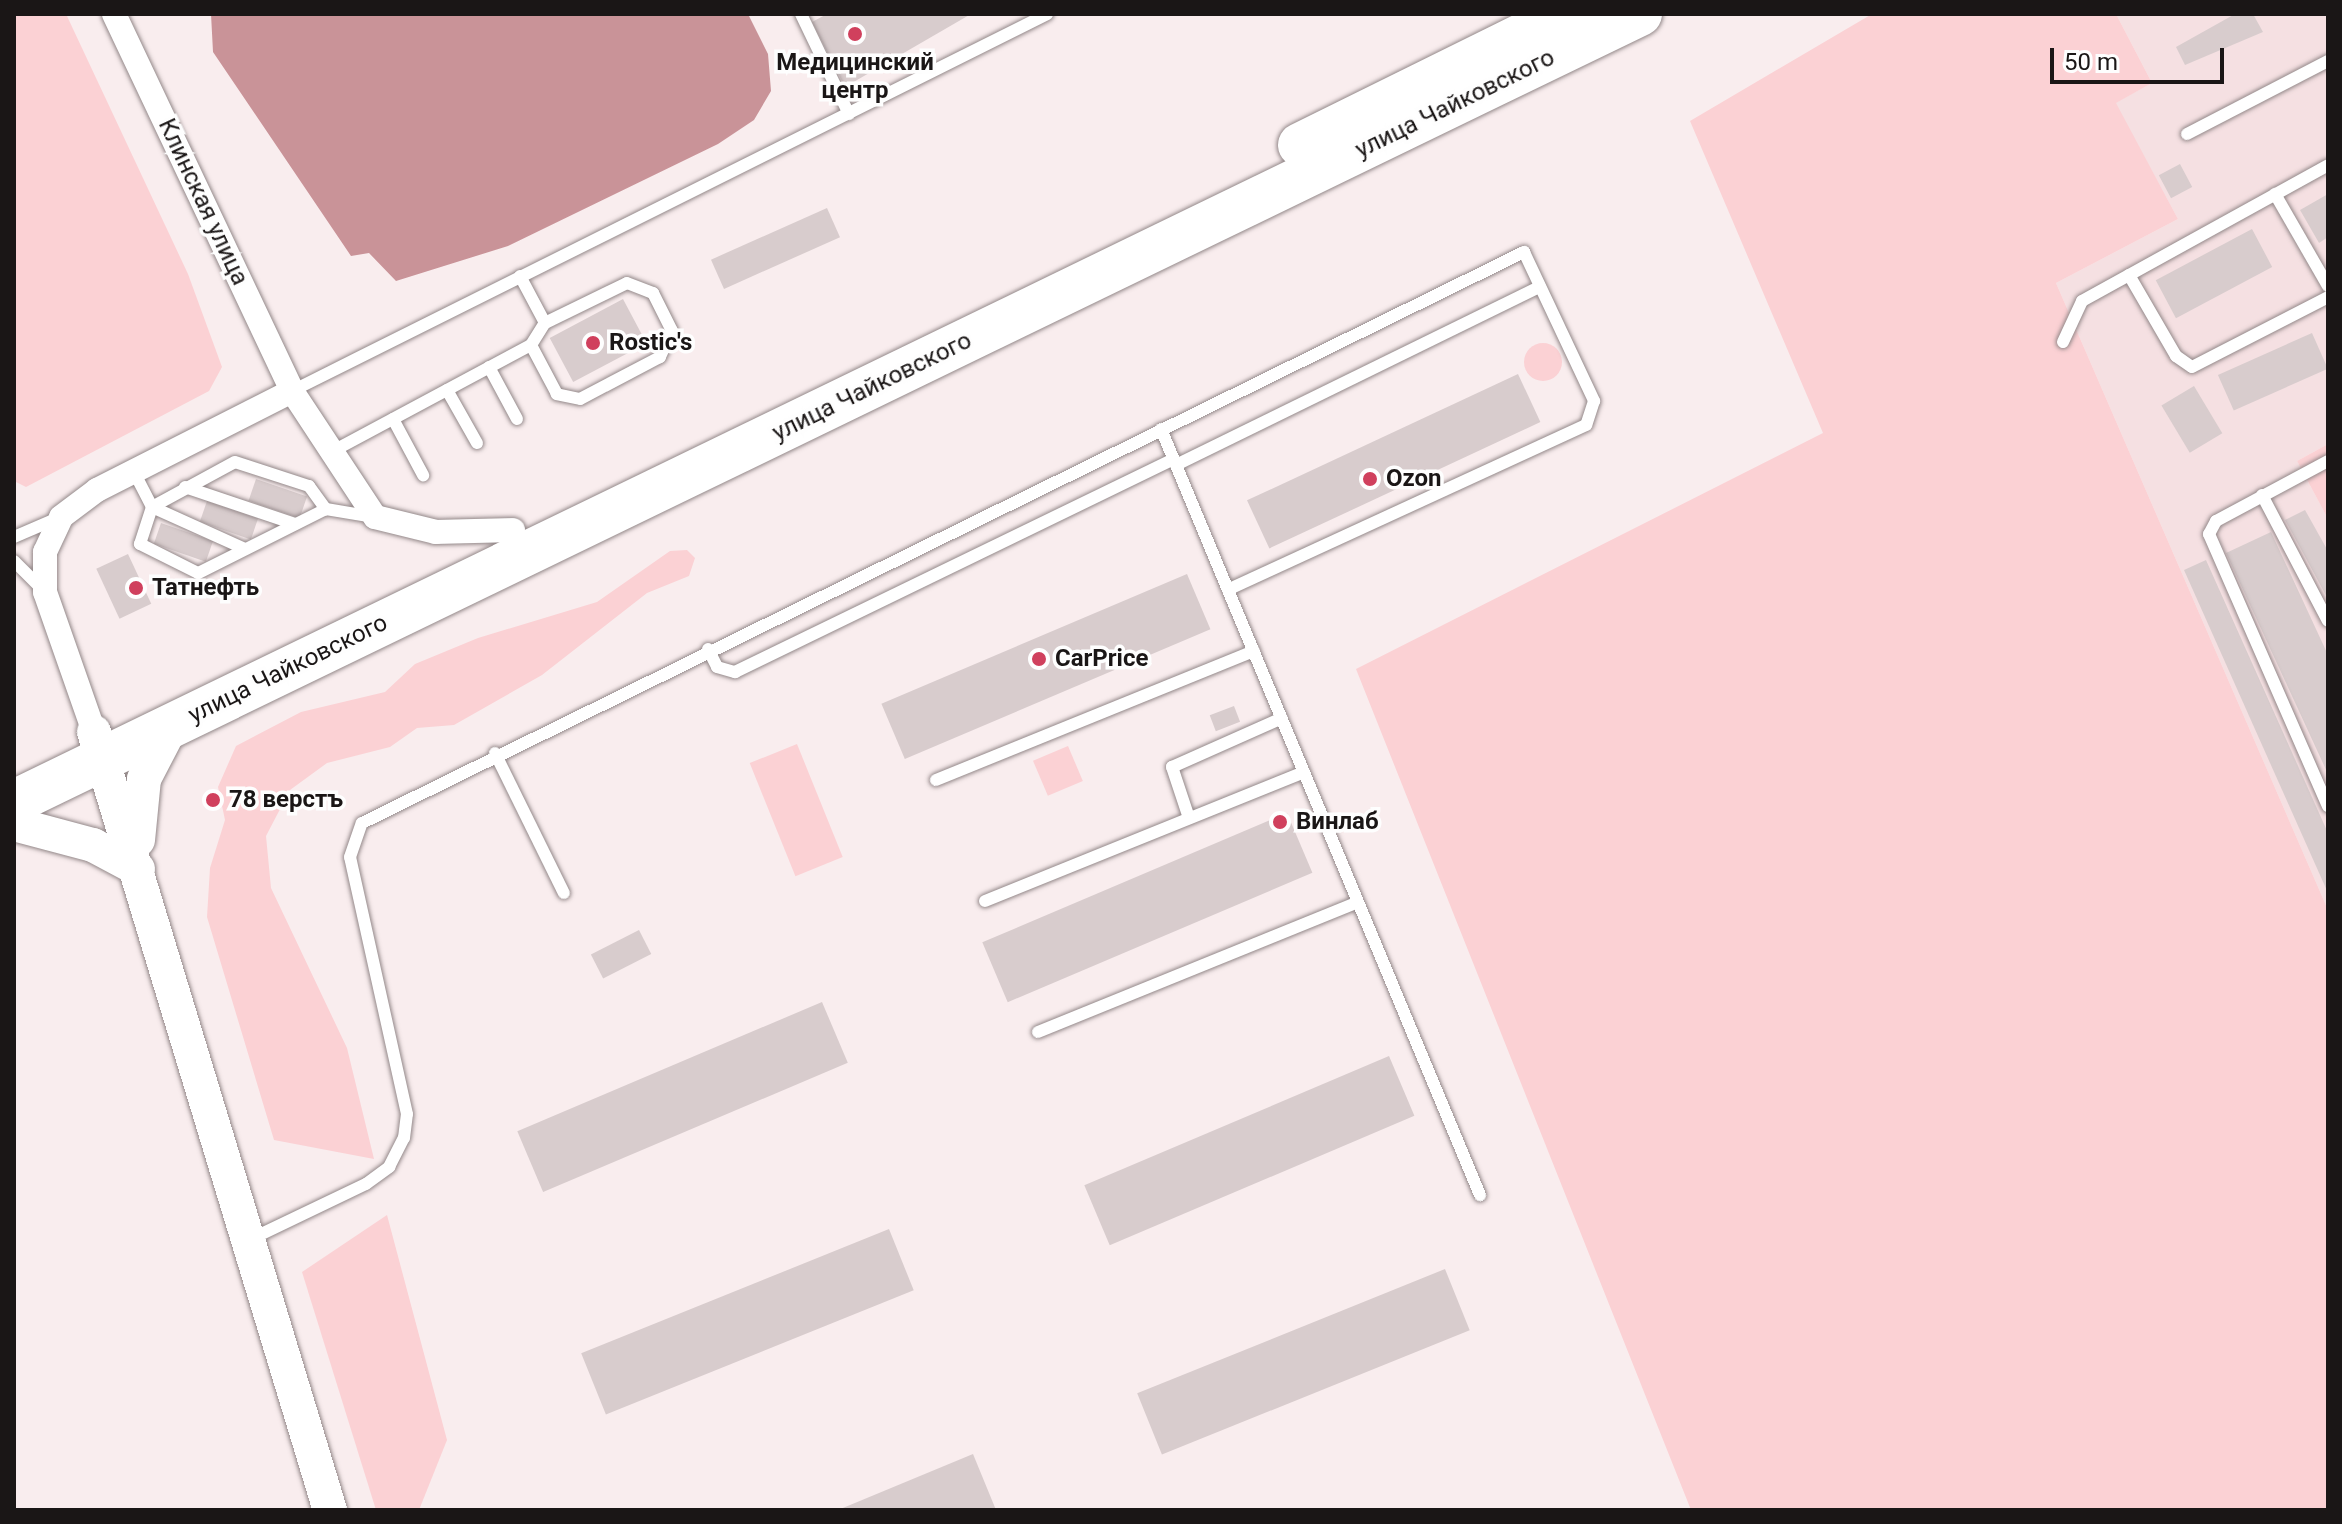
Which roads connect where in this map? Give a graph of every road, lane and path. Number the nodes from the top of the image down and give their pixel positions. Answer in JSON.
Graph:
{"nodes":[{"id":1,"x":114,"y":14,"type":"edge"},
{"id":2,"x":801,"y":14,"type":"edge"},
{"id":3,"x":1047,"y":14,"type":"edge"},
{"id":4,"x":1565,"y":14,"type":"edge"},
{"id":5,"x":1640,"y":14,"type":"edge"},
{"id":6,"x":2328,"y":61,"type":"edge"},
{"id":7,"x":849,"y":114,"type":"junction"},
{"id":8,"x":2187,"y":134,"type":"dead end"},
{"id":9,"x":2328,"y":165,"type":"edge"},
{"id":10,"x":2275,"y":194,"type":"junction"},
{"id":11,"x":2323,"y":264,"type":"edge"},
{"id":12,"x":2129,"y":275,"type":"junction"},
{"id":13,"x":520,"y":276,"type":"junction"},
{"id":14,"x":2328,"y":286,"type":"edge"},
{"id":15,"x":1540,"y":287,"type":"junction"},
{"id":16,"x":2328,"y":297,"type":"edge"},
{"id":17,"x":545,"y":323,"type":"junction"},
{"id":18,"x":2063,"y":342,"type":"dead end"},
{"id":19,"x":531,"y":345,"type":"junction"},
{"id":20,"x":489,"y":367,"type":"junction"},
{"id":21,"x":447,"y":390,"type":"junction"},
{"id":22,"x":292,"y":391,"type":"junction"},
{"id":23,"x":393,"y":419,"type":"junction"},
{"id":24,"x":517,"y":419,"type":"dead end"},
{"id":25,"x":1161,"y":429,"type":"junction"},
{"id":26,"x":477,"y":443,"type":"dead end"},
{"id":27,"x":333,"y":451,"type":"junction"},
{"id":28,"x":2328,"y":461,"type":"edge"},
{"id":29,"x":1174,"y":462,"type":"junction"},
{"id":30,"x":133,"y":470,"type":"junction"},
{"id":31,"x":423,"y":475,"type":"dead end"},
{"id":32,"x":185,"y":487,"type":"junction"},
{"id":33,"x":2262,"y":495,"type":"junction"},
{"id":34,"x":152,"y":507,"type":"junction"},
{"id":35,"x":326,"y":509,"type":"junction"},
{"id":36,"x":61,"y":517,"type":"junction"},
{"id":37,"x":375,"y":517,"type":"junction"},
{"id":38,"x":295,"y":524,"type":"junction"},
{"id":39,"x":513,"y":530,"type":"junction"},
{"id":40,"x":14,"y":537,"type":"edge"},
{"id":41,"x":243,"y":548,"type":"junction"},
{"id":42,"x":14,"y":561,"type":"edge"},
{"id":43,"x":1228,"y":590,"type":"junction"},
{"id":44,"x":45,"y":592,"type":"junction"},
{"id":45,"x":2328,"y":621,"type":"edge"},
{"id":46,"x":708,"y":649,"type":"junction"},
{"id":47,"x":1254,"y":651,"type":"junction"},
{"id":48,"x":1282,"y":718,"type":"junction"},
{"id":49,"x":172,"y":725,"type":"junction"},
{"id":50,"x":98,"y":745,"type":"junction"},
{"id":51,"x":495,"y":753,"type":"junction"},
{"id":52,"x":14,"y":771,"type":"edge"},
{"id":53,"x":1304,"y":772,"type":"junction"},
{"id":54,"x":936,"y":780,"type":"dead end"},
{"id":55,"x":14,"y":802,"type":"edge"},
{"id":56,"x":2328,"y":806,"type":"edge"},
{"id":57,"x":1189,"y":818,"type":"junction"},
{"id":58,"x":14,"y":824,"type":"edge"},
{"id":59,"x":138,"y":869,"type":"junction"},
{"id":60,"x":564,"y":893,"type":"dead end"},
{"id":61,"x":985,"y":901,"type":"dead end"},
{"id":62,"x":1358,"y":902,"type":"junction"},
{"id":63,"x":1038,"y":1032,"type":"dead end"},
{"id":64,"x":1480,"y":1195,"type":"dead end"},
{"id":65,"x":248,"y":1240,"type":"junction"},
{"id":66,"x":330,"y":1510,"type":"edge"}],
"edges":[{"from":1,"to":22,"type":"street","name":"Клинская улица"},
{"from":2,"to":7,"type":"lane"},
{"from":3,"to":7,"type":"lane"},
{"from":4,"to":39,"type":"highway","name":"улица Чайковского"},
{"from":5,"to":49,"type":"highway","name":"улица Чайковского"},
{"from":6,"to":8,"type":"lane"},
{"from":7,"to":13,"type":"lane"},
{"from":9,"to":10,"type":"lane"},
{"from":10,"to":11,"type":"lane"},
{"from":10,"to":12,"type":"lane"},
{"from":11,"to":14,"type":"lane"},
{"from":12,"to":16,"type":"lane"},
{"from":12,"to":18,"type":"lane"},
{"from":13,"to":17,"type":"lane"},
{"from":13,"to":22,"type":"lane"},
{"from":15,"to":25,"type":"lane"},
{"from":15,"to":29,"type":"lane"},
{"from":15,"to":43,"type":"lane"},
{"from":17,"to":19,"type":"lane"},
{"from":17,"to":19,"type":"lane"},
{"from":19,"to":20,"type":"lane"},
{"from":20,"to":21,"type":"lane"},
{"from":20,"to":24,"type":"lane"},
{"from":21,"to":23,"type":"lane"},
{"from":21,"to":26,"type":"lane"},
{"from":22,"to":27,"type":"street","name":"Клинская улица"},
{"from":22,"to":30,"type":"street"},
{"from":23,"to":27,"type":"lane"},
{"from":23,"to":31,"type":"lane"},
{"from":25,"to":29,"type":"lane"},
{"from":25,"to":46,"type":"lane"},
{"from":27,"to":37,"type":"street","name":"Клинская улица"},
{"from":28,"to":33,"type":"lane"},
{"from":29,"to":43,"type":"lane"},
{"from":29,"to":46,"type":"lane"},
{"from":30,"to":34,"type":"lane"},
{"from":30,"to":36,"type":"street"},
{"from":32,"to":34,"type":"lane"},
{"from":32,"to":35,"type":"lane"},
{"from":32,"to":38,"type":"lane"},
{"from":33,"to":45,"type":"lane"},
{"from":33,"to":56,"type":"lane"},
{"from":34,"to":41,"type":"lane"},
{"from":34,"to":41,"type":"lane"},
{"from":35,"to":37,"type":"lane"},
{"from":35,"to":38,"type":"lane"},
{"from":36,"to":40,"type":"lane"},
{"from":36,"to":44,"type":"street"},
{"from":37,"to":39,"type":"street"},
{"from":38,"to":41,"type":"lane"},
{"from":39,"to":50,"type":"highway","name":"улица Чайковского"},
{"from":42,"to":44,"type":"lane"},
{"from":43,"to":47,"type":"lane"},
{"from":44,"to":50,"type":"street"},
{"from":46,"to":51,"type":"lane"},
{"from":47,"to":48,"type":"lane"},
{"from":47,"to":54,"type":"lane"},
{"from":48,"to":53,"type":"lane"},
{"from":48,"to":57,"type":"lane"},
{"from":49,"to":50,"type":"highway","name":"улица Чайковского"},
{"from":49,"to":59,"type":"street"},
{"from":50,"to":52,"type":"highway"},
{"from":50,"to":55,"type":"highway"},
{"from":50,"to":59,"type":"street"},
{"from":51,"to":60,"type":"lane"},
{"from":51,"to":65,"type":"lane"},
{"from":53,"to":57,"type":"lane"},
{"from":53,"to":62,"type":"lane"},
{"from":57,"to":61,"type":"lane"},
{"from":58,"to":59,"type":"street"},
{"from":59,"to":65,"type":"street"},
{"from":62,"to":63,"type":"lane"},
{"from":62,"to":64,"type":"lane"},
{"from":65,"to":66,"type":"street"}]}
